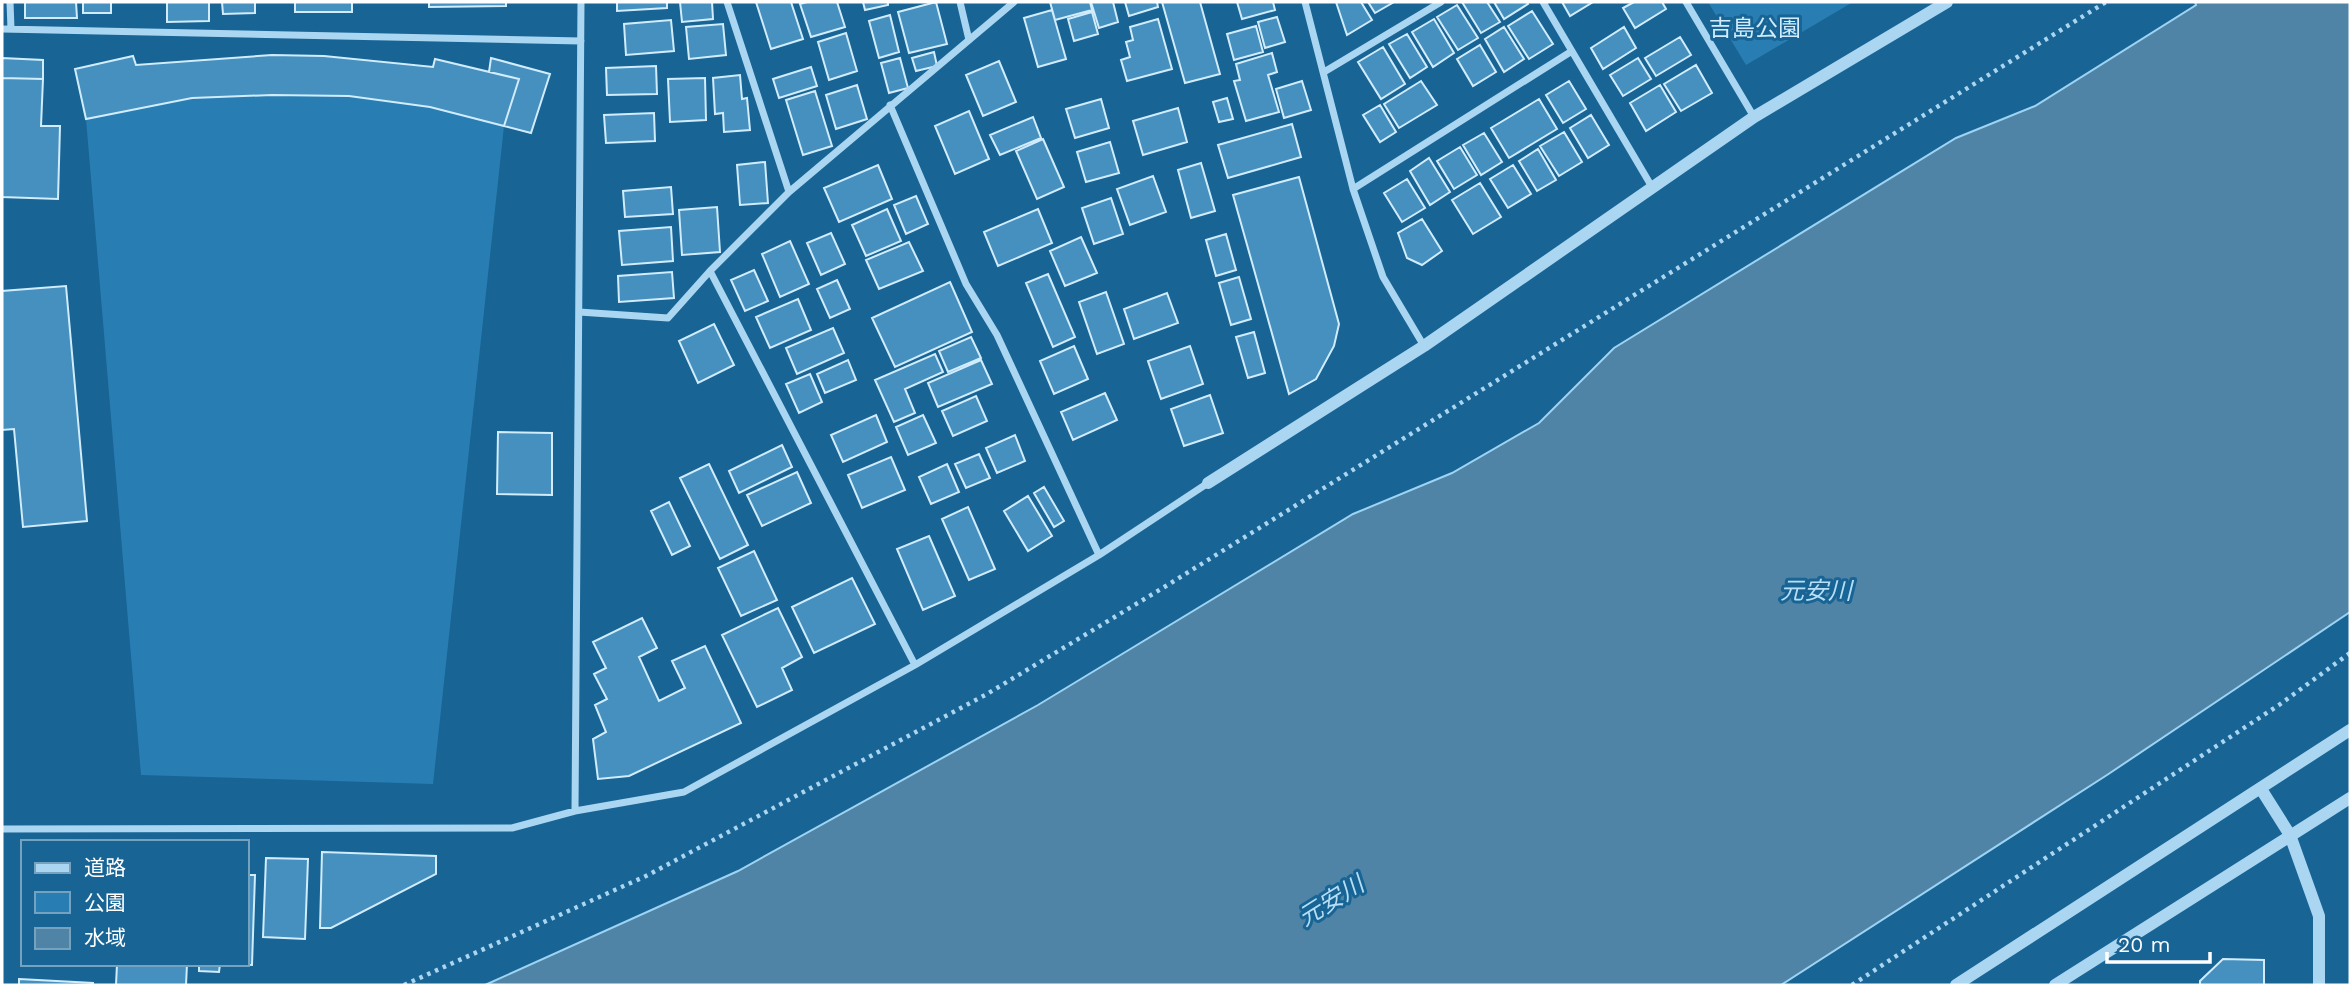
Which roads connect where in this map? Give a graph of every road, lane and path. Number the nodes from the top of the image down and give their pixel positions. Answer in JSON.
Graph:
{"nodes":[{"id":1,"x":10,"y":2,"type":"edge"},
{"id":2,"x":582,"y":2,"type":"edge"},
{"id":3,"x":727,"y":2,"type":"edge"},
{"id":4,"x":960,"y":2,"type":"edge"},
{"id":5,"x":1014,"y":2,"type":"edge"},
{"id":6,"x":1305,"y":2,"type":"edge"},
{"id":7,"x":1441,"y":2,"type":"edge"},
{"id":8,"x":1543,"y":2,"type":"edge"},
{"id":9,"x":1686,"y":2,"type":"edge"},
{"id":10,"x":1947,"y":2,"type":"edge"},
{"id":11,"x":2106,"y":2,"type":"edge"},
{"id":12,"x":6,"y":29,"type":"edge"},
{"id":13,"x":969,"y":40,"type":"junction"},
{"id":14,"x":581,"y":41,"type":"junction"},
{"id":15,"x":1572,"y":51,"type":"junction"},
{"id":16,"x":1324,"y":72,"type":"junction"},
{"id":17,"x":890,"y":105,"type":"junction"},
{"id":18,"x":1754,"y":117,"type":"junction"},
{"id":19,"x":1652,"y":187,"type":"junction"},
{"id":20,"x":1353,"y":189,"type":"junction"},
{"id":21,"x":789,"y":192,"type":"junction"},
{"id":22,"x":710,"y":271,"type":"junction"},
{"id":23,"x":579,"y":312,"type":"junction"},
{"id":24,"x":1424,"y":346,"type":"junction"},
{"id":25,"x":1208,"y":483,"type":"joint"},
{"id":26,"x":1099,"y":555,"type":"junction"},
{"id":27,"x":2350,"y":653,"type":"edge"},
{"id":28,"x":915,"y":665,"type":"junction"},
{"id":29,"x":2350,"y":730,"type":"edge"},
{"id":30,"x":2261,"y":789,"type":"junction"},
{"id":31,"x":2350,"y":798,"type":"edge"},
{"id":32,"x":575,"y":811,"type":"junction"},
{"id":33,"x":2,"y":829,"type":"edge"},
{"id":34,"x":2290,"y":835,"type":"junction"},
{"id":35,"x":404,"y":985,"type":"edge"},
{"id":36,"x":1852,"y":985,"type":"edge"},
{"id":37,"x":1956,"y":985,"type":"edge"},
{"id":38,"x":2055,"y":985,"type":"edge"},
{"id":39,"x":2319,"y":985,"type":"edge"}],
"edges":[{"from":1,"to":12,"type":"street"},
{"from":2,"to":14,"type":"street"},
{"from":3,"to":21,"type":"street"},
{"from":4,"to":13,"type":"street"},
{"from":5,"to":13,"type":"street"},
{"from":6,"to":16,"type":"street"},
{"from":7,"to":16,"type":"street"},
{"from":8,"to":15,"type":"street"},
{"from":9,"to":18,"type":"street"},
{"from":10,"to":18,"type":"street"},
{"from":11,"to":35,"type":"path"},
{"from":12,"to":14,"type":"street"},
{"from":13,"to":17,"type":"street"},
{"from":14,"to":23,"type":"street"},
{"from":15,"to":19,"type":"street"},
{"from":15,"to":20,"type":"street"},
{"from":16,"to":20,"type":"street"},
{"from":17,"to":21,"type":"street"},
{"from":17,"to":26,"type":"street"},
{"from":18,"to":19,"type":"street"},
{"from":19,"to":24,"type":"street"},
{"from":20,"to":24,"type":"street"},
{"from":21,"to":22,"type":"street"},
{"from":22,"to":23,"type":"street"},
{"from":22,"to":28,"type":"street"},
{"from":23,"to":32,"type":"street"},
{"from":24,"to":25,"type":"street"},
{"from":25,"to":26,"type":"street"},
{"from":26,"to":28,"type":"street"},
{"from":27,"to":36,"type":"path"},
{"from":28,"to":32,"type":"street"},
{"from":29,"to":30,"type":"street"},
{"from":30,"to":34,"type":"street"},
{"from":30,"to":37,"type":"street"},
{"from":31,"to":34,"type":"street"},
{"from":32,"to":33,"type":"street"},
{"from":34,"to":38,"type":"street"},
{"from":34,"to":39,"type":"street"}]}
